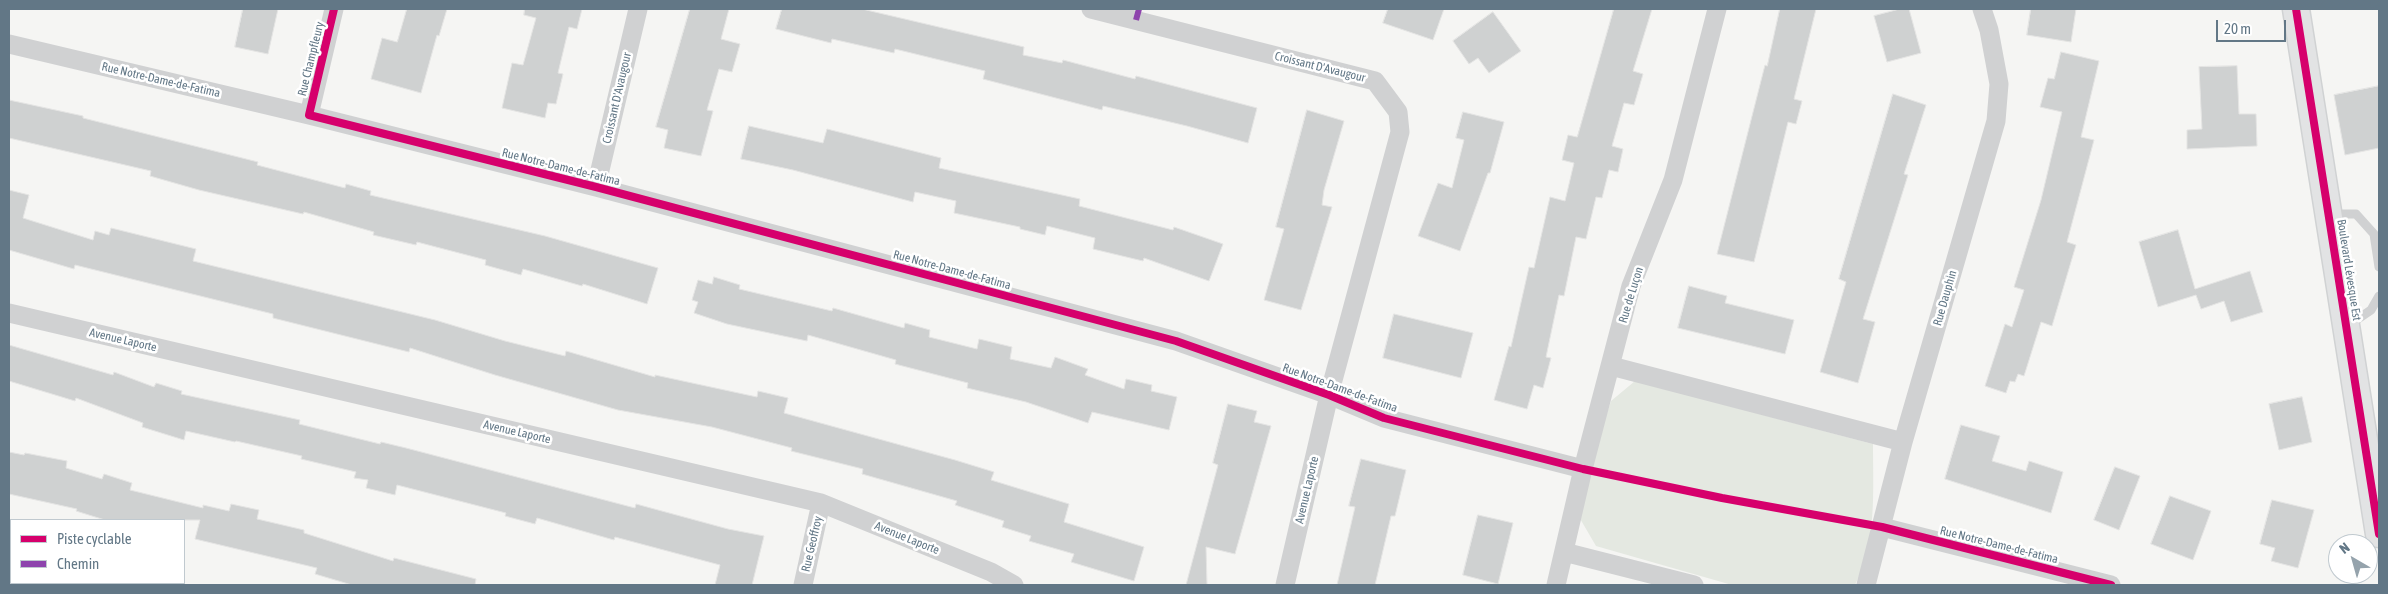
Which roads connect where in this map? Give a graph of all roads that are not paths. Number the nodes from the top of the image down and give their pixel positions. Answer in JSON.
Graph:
{"nodes":[{"id":1,"x":334,"y":9,"type":"edge"},
{"id":2,"x":638,"y":9,"type":"edge"},
{"id":3,"x":1091,"y":9,"type":"edge"},
{"id":4,"x":1718,"y":9,"type":"edge"},
{"id":5,"x":1982,"y":9,"type":"edge"},
{"id":6,"x":2296,"y":9,"type":"edge"},
{"id":7,"x":9,"y":44,"type":"edge"},
{"id":8,"x":309,"y":115,"type":"junction"},
{"id":9,"x":596,"y":187,"type":"junction"},
{"id":10,"x":2329,"y":214,"type":"junction"},
{"id":11,"x":2379,"y":267,"type":"edge"},
{"id":12,"x":2379,"y":296,"type":"edge"},
{"id":13,"x":9,"y":313,"type":"edge"},
{"id":14,"x":2347,"y":327,"type":"junction"},
{"id":15,"x":1610,"y":366,"type":"junction"},
{"id":16,"x":1329,"y":394,"type":"junction"},
{"id":17,"x":1903,"y":442,"type":"junction"},
{"id":18,"x":1583,"y":469,"type":"junction"},
{"id":19,"x":2374,"y":470,"type":"edge"},
{"id":20,"x":821,"y":503,"type":"junction"},
{"id":21,"x":1882,"y":527,"type":"junction"},
{"id":22,"x":2379,"y":534,"type":"edge"},
{"id":23,"x":1564,"y":552,"type":"junction"},
{"id":24,"x":803,"y":585,"type":"edge"},
{"id":25,"x":1014,"y":585,"type":"edge"},
{"id":26,"x":1285,"y":585,"type":"edge"},
{"id":27,"x":1556,"y":585,"type":"edge"},
{"id":28,"x":1694,"y":585,"type":"edge"},
{"id":29,"x":1866,"y":585,"type":"edge"},
{"id":30,"x":2111,"y":585,"type":"edge"}],
"edges":[{"from":1,"to":8,"type":"street","name":"Rue Champfleury"},
{"from":2,"to":9,"type":"street","name":"Croissant D'Avaugour"},
{"from":3,"to":16,"type":"street","name":"Croissant D'Avaugour"},
{"from":4,"to":15,"type":"street","name":"Rue de Luçon"},
{"from":5,"to":17,"type":"street","name":"Rue Dauphin"},
{"from":6,"to":10,"type":"street","name":"Boulevard Lévesque Est"},
{"from":7,"to":8,"type":"street","name":"Rue Notre-Dame-de-Fatima"},
{"from":8,"to":9,"type":"street","name":"Rue Notre-Dame-de-Fatima"},
{"from":9,"to":16,"type":"street","name":"Rue Notre-Dame-de-Fatima"},
{"from":10,"to":11,"type":"lane"},
{"from":10,"to":14,"type":"street","name":"Boulevard Lévesque Est"},
{"from":12,"to":14,"type":"lane"},
{"from":13,"to":20,"type":"street","name":"Avenue Laporte"},
{"from":14,"to":19,"type":"street","name":"Boulevard Lévesque Est"},
{"from":15,"to":17,"type":"street"},
{"from":15,"to":18,"type":"street","name":"Rue de Luçon"},
{"from":16,"to":18,"type":"street","name":"Rue Notre-Dame-de-Fatima"},
{"from":16,"to":26,"type":"street","name":"Avenue Laporte"},
{"from":17,"to":21,"type":"street","name":"Rue Dauphin"},
{"from":18,"to":23,"type":"street","name":"Rue de Luçon"},
{"from":19,"to":22,"type":"street","name":"Boulevard Lévesque Est"},
{"from":20,"to":24,"type":"street","name":"Rue Geoffroy"},
{"from":20,"to":25,"type":"street","name":"Avenue Laporte"},
{"from":21,"to":29,"type":"street","name":"Rue Dauphin"},
{"from":21,"to":30,"type":"street","name":"Rue Notre-Dame-de-Fatima"},
{"from":23,"to":27,"type":"street","name":"Rue de Luçon"},
{"from":23,"to":28,"type":"street"}]}
